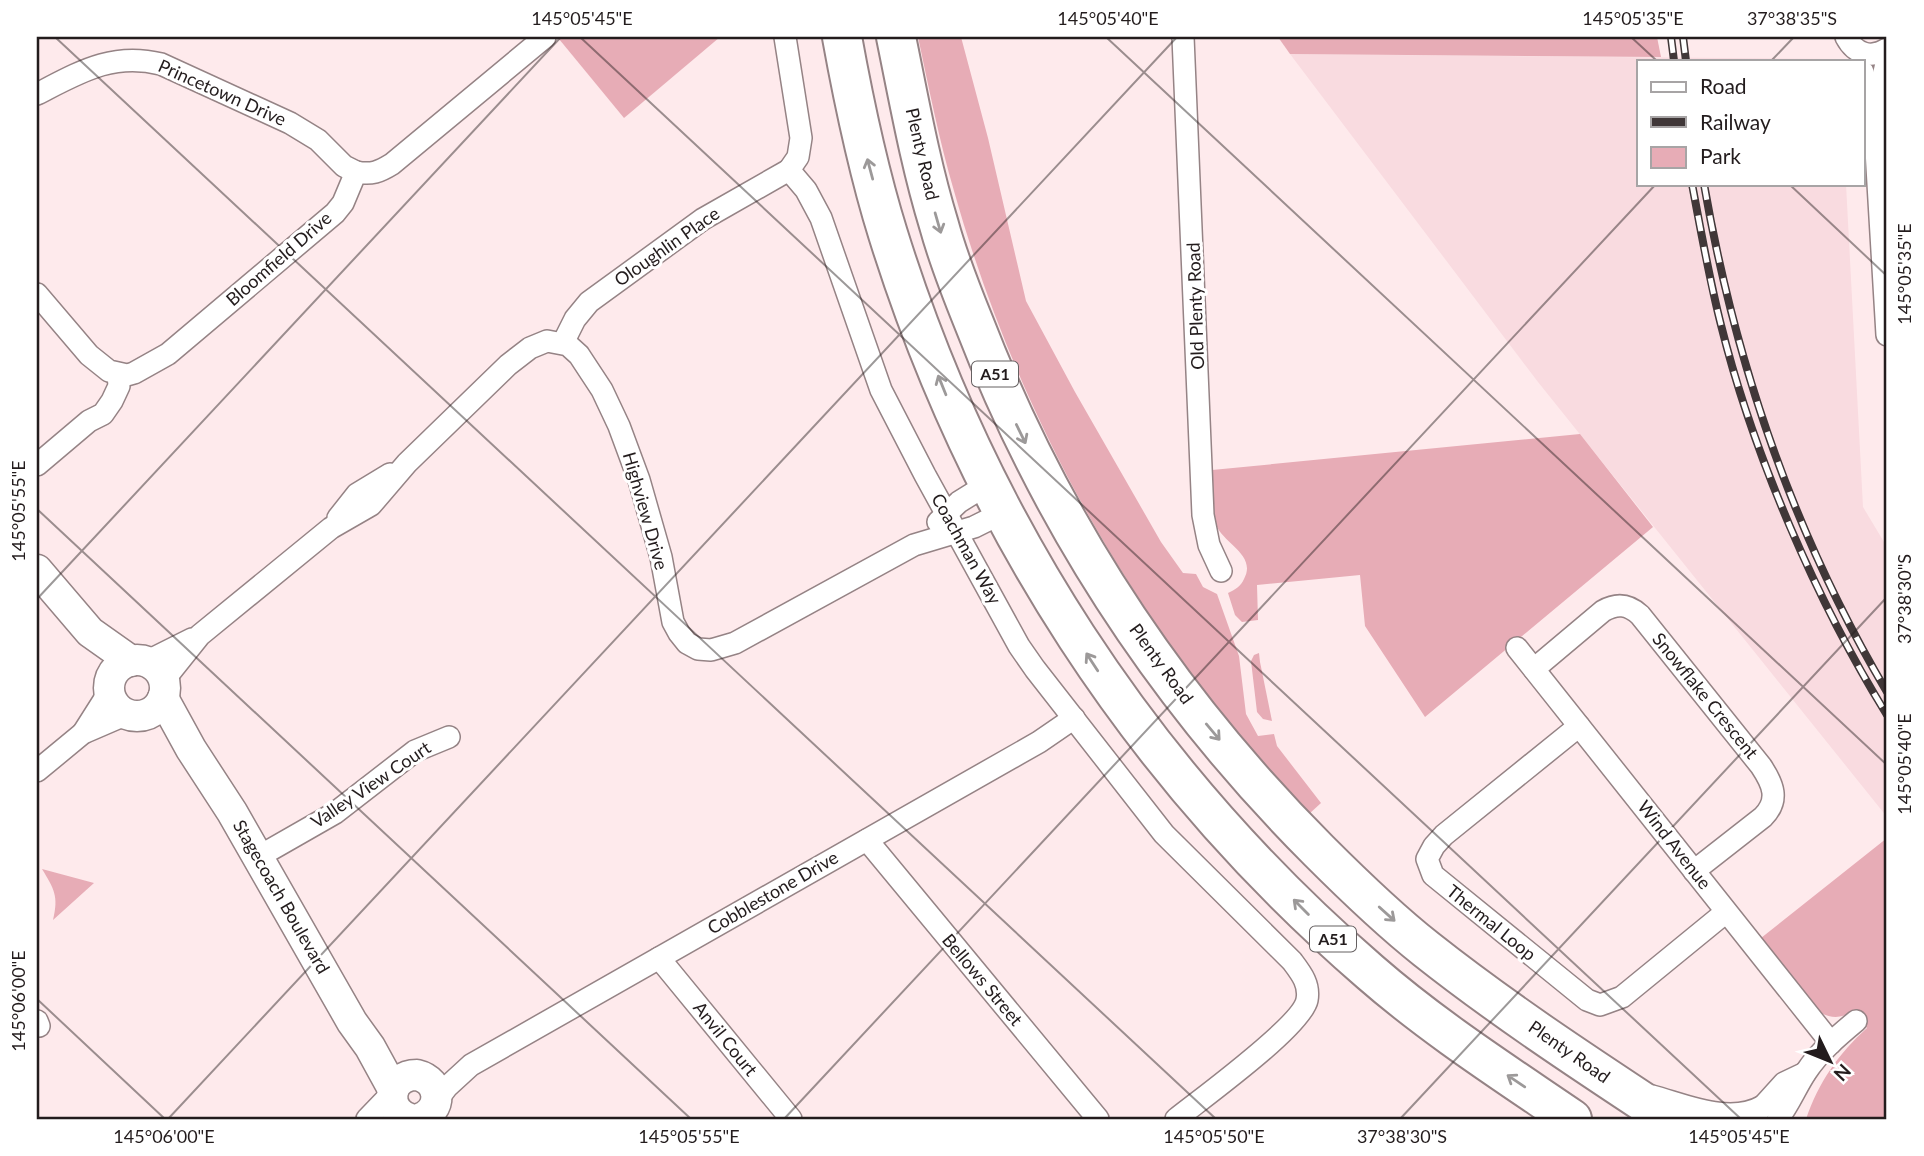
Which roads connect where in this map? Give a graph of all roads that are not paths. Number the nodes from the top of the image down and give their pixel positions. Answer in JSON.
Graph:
{"nodes":[{"id":1,"x":545,"y":37,"type":"edge"},
{"id":2,"x":785,"y":37,"type":"edge"},
{"id":3,"x":842,"y":37,"type":"edge"},
{"id":4,"x":896,"y":37,"type":"edge"},
{"id":5,"x":1183,"y":37,"type":"edge"},
{"id":6,"x":1847,"y":39,"type":"edge"},
{"id":7,"x":1887,"y":49,"type":"edge"},
{"id":8,"x":1887,"y":59,"type":"edge"},
{"id":9,"x":1858,"y":60,"type":"edge"},
{"id":10,"x":1864,"y":76,"type":"edge"},
{"id":11,"x":37,"y":94,"type":"edge"},
{"id":12,"x":1874,"y":116,"type":"junction"},
{"id":13,"x":789,"y":170,"type":"junction"},
{"id":14,"x":356,"y":172,"type":"junction"},
{"id":15,"x":37,"y":294,"type":"edge"},
{"id":16,"x":1887,"y":335,"type":"edge"},
{"id":17,"x":563,"y":343,"type":"junction"},
{"id":18,"x":115,"y":381,"type":"junction"},
{"id":19,"x":37,"y":465,"type":"edge"},
{"id":20,"x":995,"y":499,"type":"junction"},
{"id":21,"x":951,"y":523,"type":"junction"},
{"id":22,"x":37,"y":570,"type":"edge"},
{"id":23,"x":1221,"y":571,"type":"dead end"},
{"id":24,"x":1517,"y":648,"type":"dead end"},
{"id":25,"x":1534,"y":669,"type":"junction"},
{"id":26,"x":137,"y":688,"type":"junction"},
{"id":27,"x":1074,"y":719,"type":"junction"},
{"id":28,"x":1579,"y":726,"type":"junction"},
{"id":29,"x":449,"y":737,"type":"dead end"},
{"id":30,"x":37,"y":771,"type":"edge"},
{"id":31,"x":867,"y":840,"type":"junction"},
{"id":32,"x":258,"y":857,"type":"junction"},
{"id":33,"x":1694,"y":871,"type":"junction"},
{"id":34,"x":1726,"y":912,"type":"junction"},
{"id":35,"x":659,"y":958,"type":"junction"},
{"id":36,"x":1856,"y":1021,"type":"dead end"},
{"id":37,"x":1830,"y":1043,"type":"junction"},
{"id":38,"x":1801,"y":1081,"type":"junction"},
{"id":39,"x":1626,"y":1091,"type":"junction"},
{"id":40,"x":416,"y":1103,"type":"edge"},
{"id":41,"x":1764,"y":1115,"type":"edge"},
{"id":42,"x":367,"y":1119,"type":"edge"},
{"id":43,"x":791,"y":1119,"type":"edge"},
{"id":44,"x":1098,"y":1119,"type":"edge"},
{"id":45,"x":1176,"y":1119,"type":"edge"},
{"id":46,"x":1572,"y":1119,"type":"edge"},
{"id":47,"x":1669,"y":1119,"type":"edge"},
{"id":48,"x":1797,"y":1119,"type":"edge"}],
"edges":[{"from":1,"to":14,"type":"street"},
{"from":2,"to":13,"type":"street"},
{"from":20,"to":3,"type":"highway","number":"A51","one_way":true},
{"from":4,"to":39,"type":"highway","name":"Plenty Road","number":"A51","one_way":true},
{"from":5,"to":23,"type":"street","name":"Old Plenty Road"},
{"from":6,"to":7,"type":"street"},
{"from":6,"to":9,"type":"street"},
{"from":8,"to":12,"type":"street"},
{"from":10,"to":12,"type":"street"},
{"from":11,"to":14,"type":"street","name":"Princetown Drive"},
{"from":12,"to":16,"type":"street"},
{"from":13,"to":17,"type":"street","name":"Oloughlin Place"},
{"from":13,"to":21,"type":"street","name":"Coachman Way"},
{"from":14,"to":18,"type":"street","name":"Bloomfield Drive"},
{"from":15,"to":18,"type":"street"},
{"from":17,"to":21,"type":"street","name":"Highview Drive"},
{"from":17,"to":26,"type":"street"},
{"from":18,"to":19,"type":"street"},
{"from":20,"to":21,"type":"street","name":"Highview Drive"},
{"from":20,"to":21,"type":"street","name":"Highview Drive"},
{"from":46,"to":20,"type":"highway","number":"A51","one_way":true},
{"from":21,"to":27,"type":"street","name":"Coachman Way"},
{"from":22,"to":26,"type":"street","name":"Stagecoach Boulevard"},
{"from":24,"to":25,"type":"street","name":"Wind Avenue"},
{"from":25,"to":28,"type":"street","name":"Wind Avenue"},
{"from":25,"to":33,"type":"street","name":"Snowflake Crescent"},
{"from":26,"to":30,"type":"street"},
{"from":26,"to":32,"type":"street","name":"Stagecoach Boulevard"},
{"from":27,"to":31,"type":"street","name":"Cobblestone Drive"},
{"from":27,"to":45,"type":"street","name":"Coachman Way"},
{"from":28,"to":33,"type":"street","name":"Wind Avenue"},
{"from":28,"to":34,"type":"street","name":"Thermal Loop"},
{"from":29,"to":32,"type":"street","name":"Valley View Court"},
{"from":31,"to":35,"type":"street","name":"Cobblestone Drive"},
{"from":31,"to":44,"type":"street","name":"Bellows Street"},
{"from":32,"to":40,"type":"street","name":"Stagecoach Boulevard"},
{"from":33,"to":34,"type":"street","name":"Wind Avenue"},
{"from":34,"to":37,"type":"street","name":"Wind Avenue"},
{"from":35,"to":40,"type":"street","name":"Cobblestone Drive"},
{"from":35,"to":43,"type":"street","name":"Anvil Court"},
{"from":36,"to":37,"type":"street"},
{"from":37,"to":38,"type":"street"},
{"from":38,"to":41,"type":"street"},
{"from":38,"to":48,"type":"street"},
{"from":39,"to":41,"type":"street"},
{"from":39,"to":47,"type":"highway","name":"Plenty Road","number":"A51"},
{"from":40,"to":42,"type":"street"}]}
